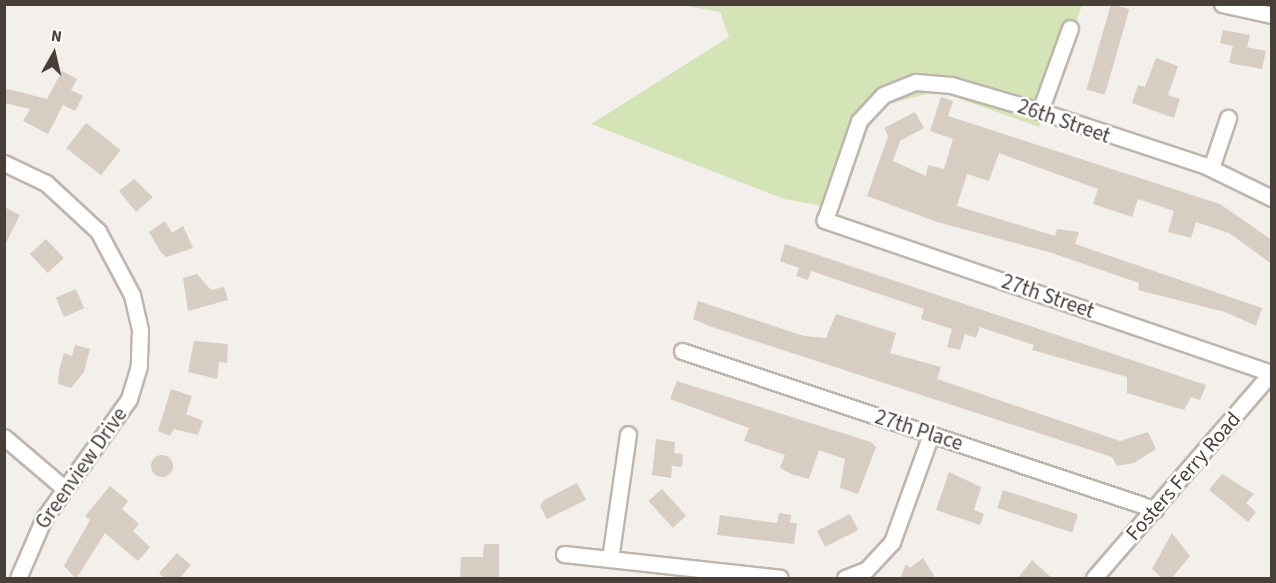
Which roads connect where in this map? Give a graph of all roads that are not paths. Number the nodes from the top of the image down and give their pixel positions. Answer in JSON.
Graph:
{"nodes":[{"id":1,"x":1222,"y":4,"type":"edge"},
{"id":2,"x":1272,"y":15,"type":"edge"},
{"id":3,"x":1070,"y":28,"type":"dead end"},
{"id":4,"x":1040,"y":111,"type":"junction"},
{"id":5,"x":1228,"y":118,"type":"dead end"},
{"id":6,"x":4,"y":163,"type":"edge"},
{"id":7,"x":1210,"y":168,"type":"junction"},
{"id":8,"x":1272,"y":198,"type":"edge"},
{"id":9,"x":825,"y":220,"type":"joint"},
{"id":10,"x":682,"y":351,"type":"dead end"},
{"id":11,"x":1271,"y":372,"type":"edge"},
{"id":12,"x":628,"y":434,"type":"dead end"},
{"id":13,"x":931,"y":434,"type":"junction"},
{"id":14,"x":4,"y":437,"type":"edge"},
{"id":15,"x":64,"y":488,"type":"junction"},
{"id":16,"x":1155,"y":509,"type":"junction"},
{"id":17,"x":564,"y":554,"type":"dead end"},
{"id":18,"x":610,"y":559,"type":"junction"},
{"id":19,"x":850,"y":578,"type":"edge"},
{"id":20,"x":18,"y":579,"type":"edge"},
{"id":21,"x":780,"y":579,"type":"edge"},
{"id":22,"x":845,"y":579,"type":"edge"},
{"id":23,"x":1094,"y":579,"type":"edge"}],
"edges":[{"from":1,"to":2,"type":"street"},
{"from":3,"to":4,"type":"street"},
{"from":4,"to":7,"type":"street","name":"26th Street"},
{"from":4,"to":9,"type":"street","name":"26th Street"},
{"from":5,"to":7,"type":"street"},
{"from":6,"to":15,"type":"street","name":"Greenview Drive"},
{"from":7,"to":8,"type":"street","name":"26th Street"},
{"from":9,"to":11,"type":"street","name":"27th Street"},
{"from":10,"to":13,"type":"street","name":"27th Place"},
{"from":11,"to":16,"type":"street","name":"Fosters Ferry Road"},
{"from":12,"to":18,"type":"street"},
{"from":13,"to":16,"type":"street","name":"27th Place"},
{"from":13,"to":19,"type":"street"},
{"from":14,"to":15,"type":"street"},
{"from":15,"to":20,"type":"street","name":"Greenview Drive"},
{"from":16,"to":23,"type":"street","name":"Fosters Ferry Road"},
{"from":17,"to":18,"type":"street"},
{"from":18,"to":21,"type":"street"},
{"from":19,"to":22,"type":"street"}]}
